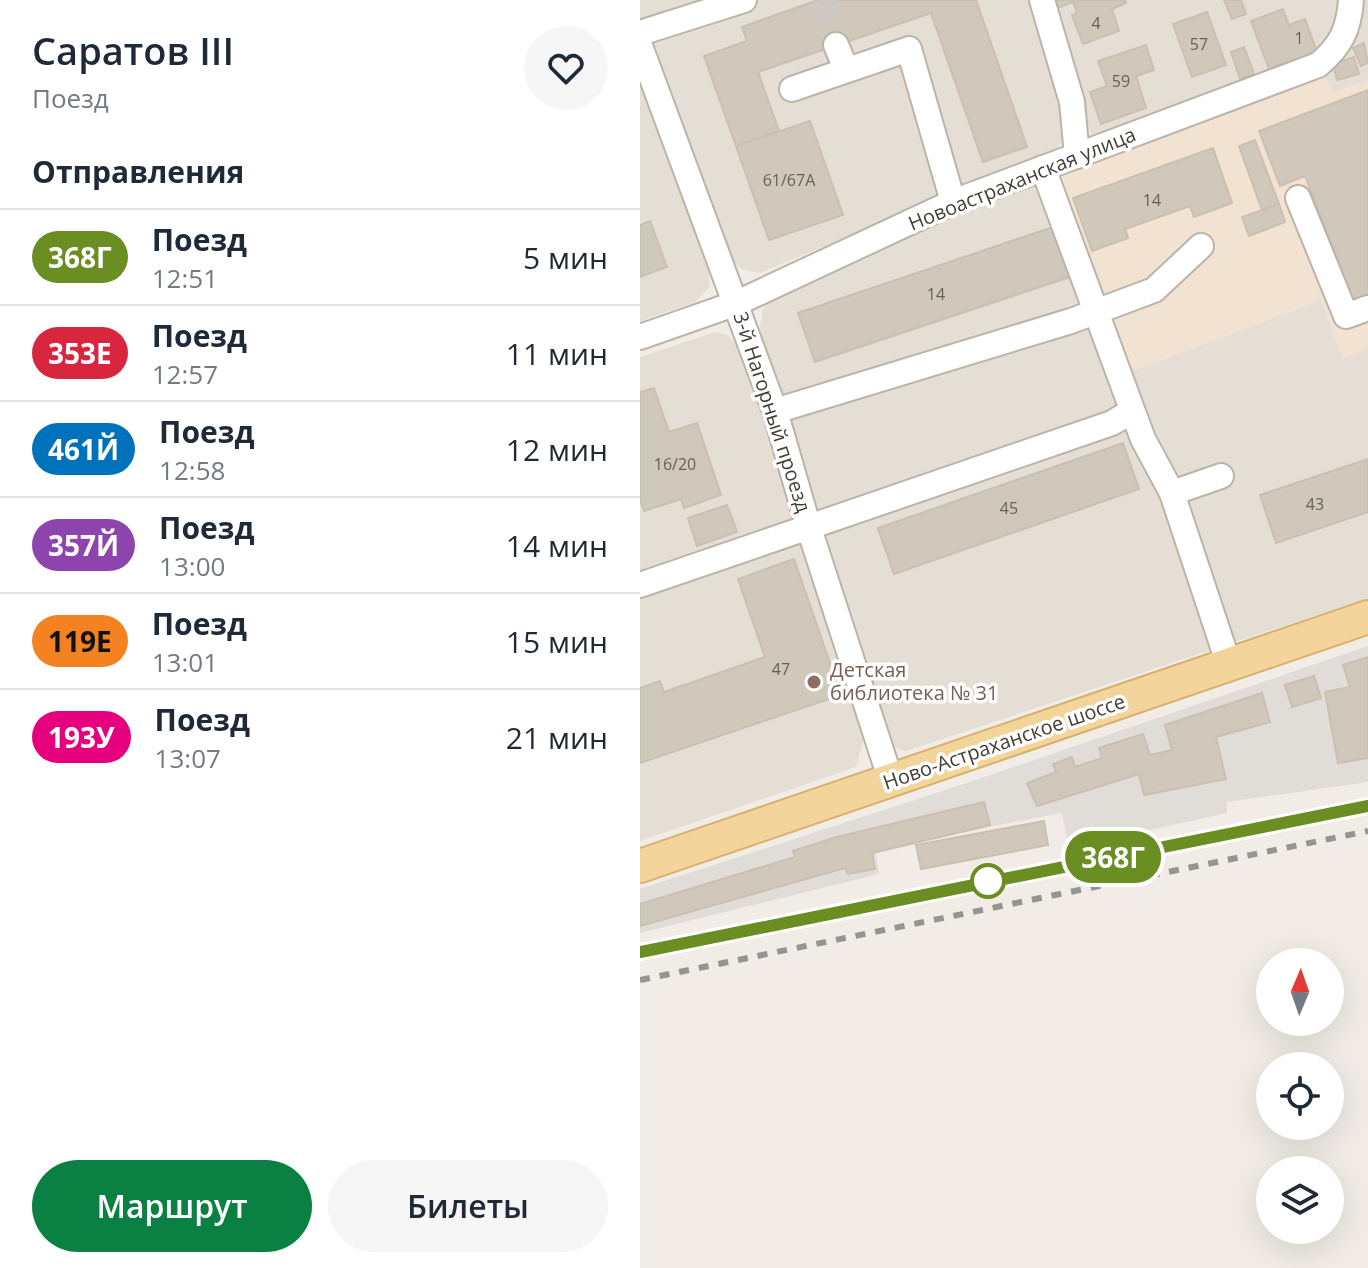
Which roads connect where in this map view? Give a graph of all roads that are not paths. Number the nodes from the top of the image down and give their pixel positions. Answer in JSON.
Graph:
{"nodes":[{"id":1,"x":744,"y":0,"type":"edge"},
{"id":2,"x":1042,"y":0,"type":"edge"},
{"id":3,"x":1351,"y":0,"type":"edge"},
{"id":4,"x":640,"y":33,"type":"edge"},
{"id":5,"x":836,"y":45,"type":"tunnel mouth"},
{"id":6,"x":640,"y":46,"type":"edge"},
{"id":7,"x":846,"y":69,"type":"junction"},
{"id":8,"x":792,"y":89,"type":"dead end"},
{"id":9,"x":1077,"y":156,"type":"junction"},
{"id":10,"x":1043,"y":168,"type":"junction"},
{"id":11,"x":1298,"y":198,"type":"dead end"},
{"id":12,"x":953,"y":202,"type":"junction"},
{"id":13,"x":1201,"y":246,"type":"dead end"},
{"id":14,"x":737,"y":303,"type":"junction"},
{"id":15,"x":1368,"y":308,"type":"edge"},
{"id":16,"x":1096,"y":312,"type":"junction"},
{"id":17,"x":640,"y":337,"type":"edge"},
{"id":18,"x":775,"y":411,"type":"junction"},
{"id":19,"x":1132,"y":411,"type":"junction"},
{"id":20,"x":1221,"y":476,"type":"dead end"},
{"id":21,"x":1172,"y":493,"type":"junction"},
{"id":22,"x":808,"y":525,"type":"junction"},
{"id":23,"x":640,"y":585,"type":"edge"},
{"id":24,"x":1368,"y":617,"type":"edge"},
{"id":25,"x":1228,"y":662,"type":"junction"},
{"id":26,"x":891,"y":781,"type":"junction"},
{"id":27,"x":640,"y":866,"type":"edge"}],
"edges":[{"from":1,"to":4,"type":"street"},
{"from":2,"to":9,"type":"street"},
{"from":3,"to":9,"type":"street","name":"Новоастраханская улица"},
{"from":5,"to":7,"type":"street"},
{"from":6,"to":14,"type":"street","name":"3-й Нагорный проезд"},
{"from":7,"to":8,"type":"street"},
{"from":7,"to":12,"type":"street"},
{"from":9,"to":10,"type":"street","name":"Новоастраханская улица"},
{"from":10,"to":12,"type":"street","name":"Новоастраханская улица"},
{"from":10,"to":16,"type":"street"},
{"from":11,"to":15,"type":"street"},
{"from":12,"to":14,"type":"street","name":"Новоастраханская улица"},
{"from":13,"to":16,"type":"street"},
{"from":14,"to":17,"type":"street","name":"Новоастраханская улица"},
{"from":14,"to":18,"type":"street","name":"3-й Нагорный проезд"},
{"from":16,"to":18,"type":"street"},
{"from":16,"to":19,"type":"street"},
{"from":18,"to":22,"type":"street","name":"3-й Нагорный проезд"},
{"from":19,"to":21,"type":"street"},
{"from":19,"to":22,"type":"street"},
{"from":20,"to":21,"type":"street"},
{"from":21,"to":25,"type":"street"},
{"from":22,"to":23,"type":"street"},
{"from":22,"to":26,"type":"street","name":"3-й Нагорный проезд"},
{"from":24,"to":25,"type":"main road","name":"Ново-Астраханское шоссе"},
{"from":25,"to":26,"type":"main road","name":"Ново-Астраханское шоссе"},
{"from":26,"to":27,"type":"main road","name":"Ново-Астраханское шоссе"}]}
